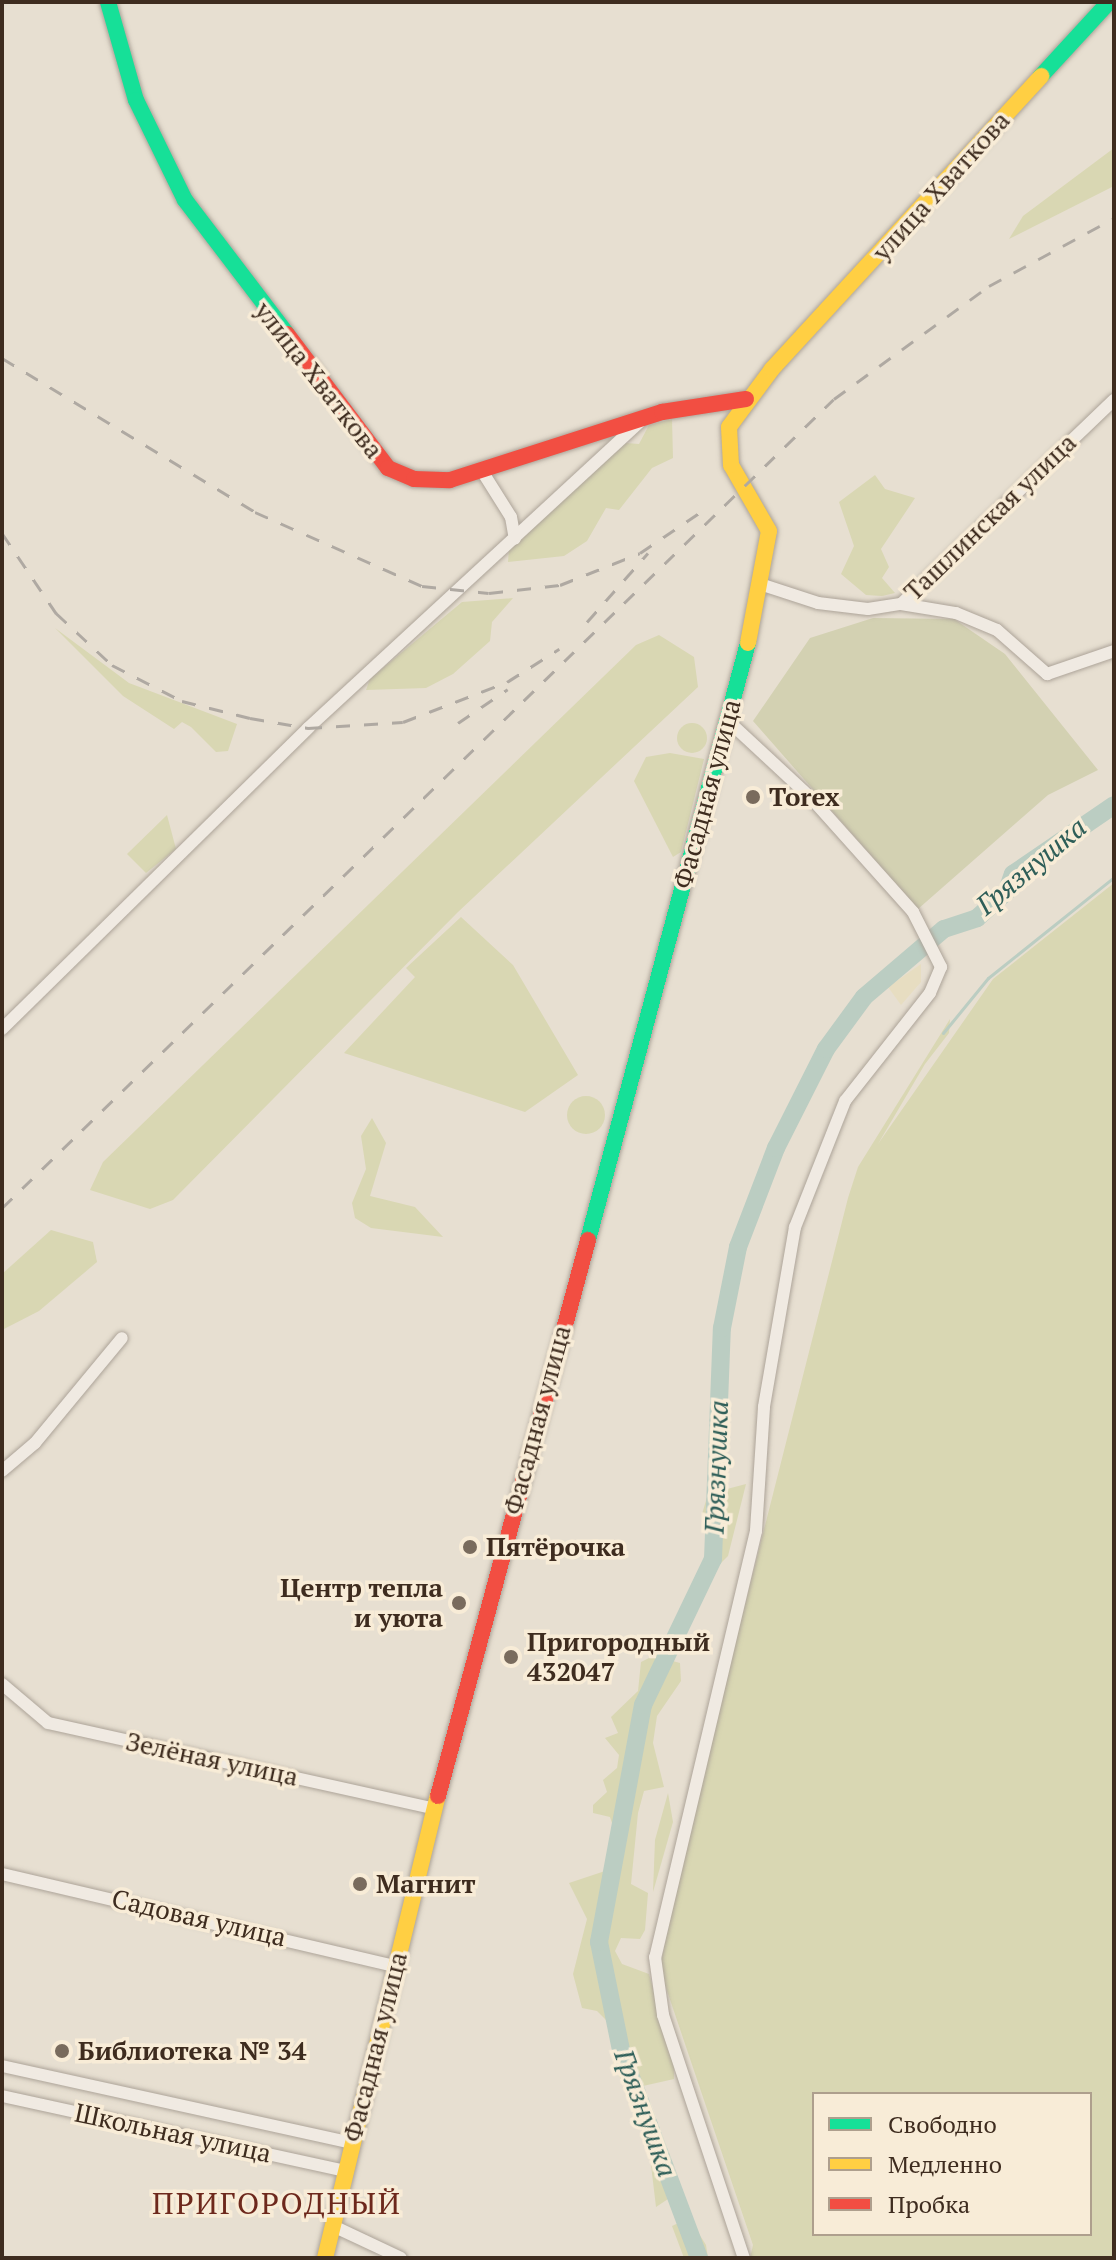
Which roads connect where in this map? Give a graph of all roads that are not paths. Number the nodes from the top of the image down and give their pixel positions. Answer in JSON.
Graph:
{"nodes":[{"id":1,"x":108,"y":2,"type":"edge"},
{"id":2,"x":1109,"y":2,"type":"edge"},
{"id":3,"x":746,"y":399,"type":"junction"},
{"id":4,"x":1114,"y":400,"type":"edge"},
{"id":5,"x":644,"y":418,"type":"junction"},
{"id":6,"x":482,"y":471,"type":"junction"},
{"id":7,"x":515,"y":539,"type":"junction"},
{"id":8,"x":763,"y":585,"type":"junction"},
{"id":9,"x":901,"y":604,"type":"junction"},
{"id":10,"x":1114,"y":651,"type":"edge"},
{"id":11,"x":726,"y":719,"type":"junction"},
{"id":12,"x":2,"y":1029,"type":"edge"},
{"id":13,"x":122,"y":1338,"type":"dead end"},
{"id":14,"x":2,"y":1471,"type":"edge"},
{"id":15,"x":2,"y":1684,"type":"edge"},
{"id":16,"x":435,"y":1809,"type":"junction"},
{"id":17,"x":2,"y":1874,"type":"edge"},
{"id":18,"x":395,"y":1966,"type":"junction"},
{"id":19,"x":2,"y":2066,"type":"edge"},
{"id":20,"x":2,"y":2096,"type":"edge"},
{"id":21,"x":352,"y":2143,"type":"junction"},
{"id":22,"x":345,"y":2171,"type":"junction"},
{"id":23,"x":333,"y":2226,"type":"junction"},
{"id":24,"x":325,"y":2258,"type":"edge"},
{"id":25,"x":401,"y":2258,"type":"edge"},
{"id":26,"x":744,"y":2258,"type":"edge"}],
"edges":[{"from":1,"to":6,"type":"main road","name":"улица Хваткова"},
{"from":2,"to":3,"type":"main road","name":"улица Хваткова"},
{"from":3,"to":5,"type":"main road","name":"улица Хваткова"},
{"from":3,"to":8,"type":"main road","name":"Фасадная улица"},
{"from":4,"to":9,"type":"street","name":"Ташлинская улица"},
{"from":5,"to":6,"type":"main road","name":"улица Хваткова"},
{"from":5,"to":7,"type":"street"},
{"from":6,"to":7,"type":"street"},
{"from":7,"to":12,"type":"street"},
{"from":8,"to":9,"type":"street","name":"Ташлинская улица"},
{"from":8,"to":11,"type":"main road","name":"Фасадная улица"},
{"from":9,"to":10,"type":"street"},
{"from":11,"to":16,"type":"main road","name":"Фасадная улица"},
{"from":11,"to":26,"type":"street"},
{"from":13,"to":14,"type":"street"},
{"from":15,"to":16,"type":"street","name":"Зелёная улица"},
{"from":16,"to":18,"type":"main road","name":"Фасадная улица"},
{"from":17,"to":18,"type":"street","name":"Садовая улица"},
{"from":18,"to":21,"type":"main road","name":"Фасадная улица"},
{"from":19,"to":21,"type":"street"},
{"from":20,"to":22,"type":"street","name":"Школьная улица"},
{"from":21,"to":22,"type":"main road","name":"Фасадная улица"},
{"from":22,"to":23,"type":"main road","name":"Фасадная улица"},
{"from":23,"to":24,"type":"main road","name":"Фасадная улица"},
{"from":23,"to":25,"type":"street"}]}
